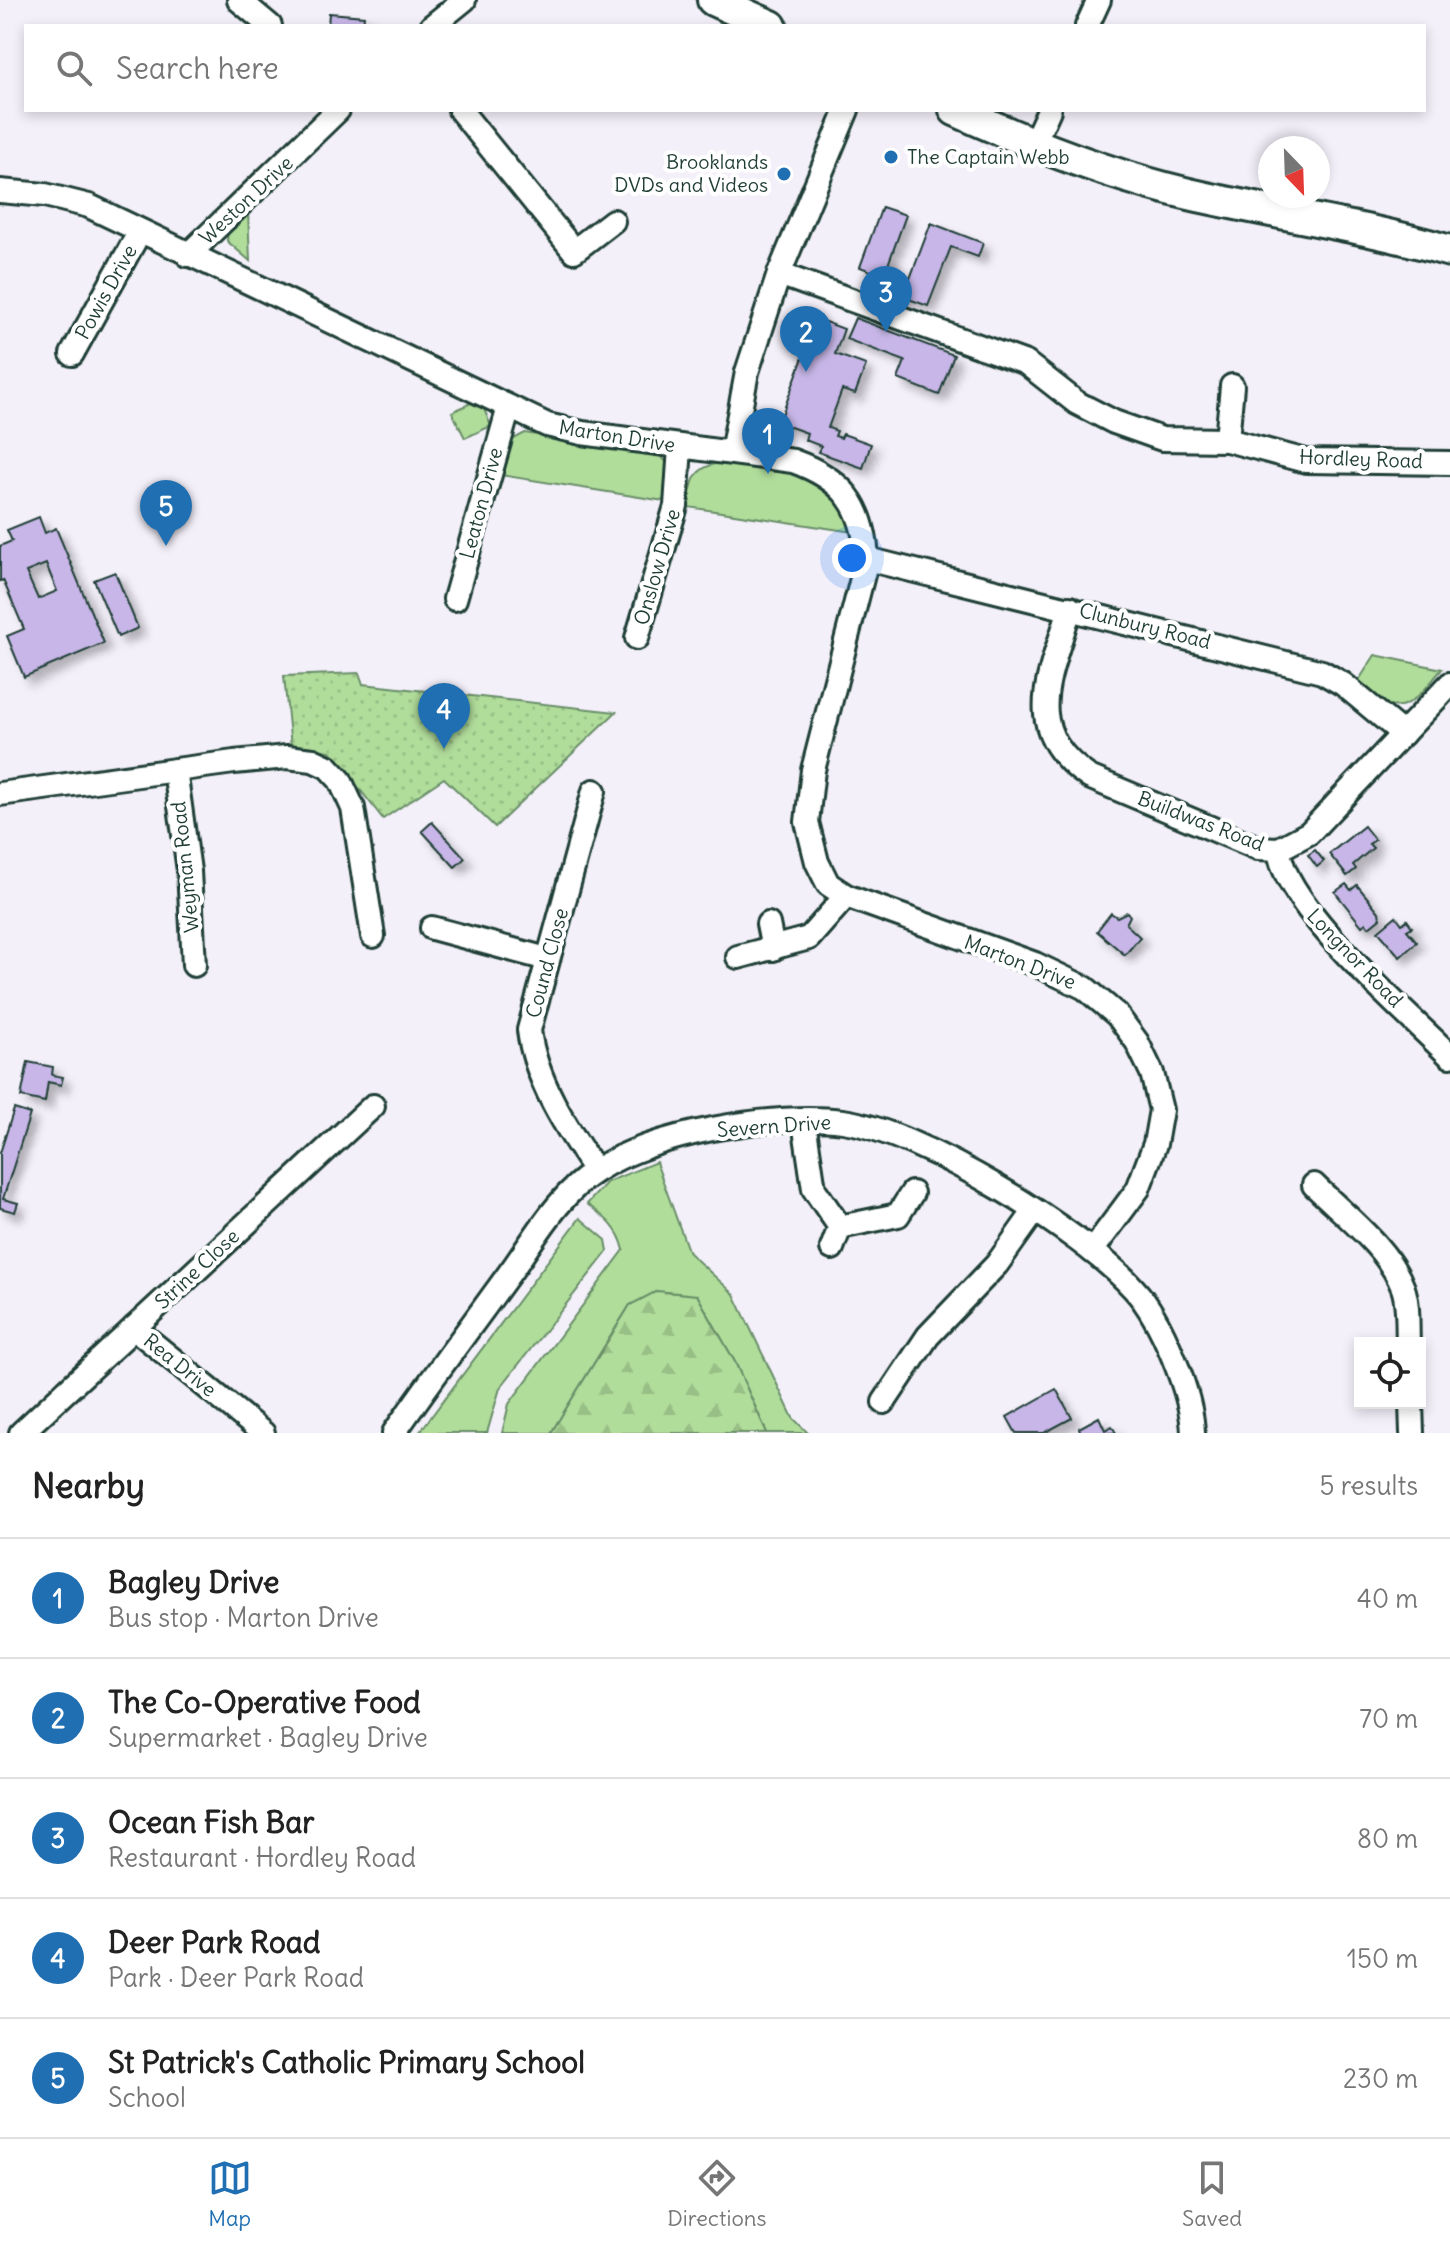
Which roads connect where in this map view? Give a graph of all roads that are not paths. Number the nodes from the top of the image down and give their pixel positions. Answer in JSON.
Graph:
{"nodes":[{"id":1,"x":239,"y":0,"type":"edge"},
{"id":2,"x":464,"y":0,"type":"edge"},
{"id":3,"x":713,"y":0,"type":"edge"},
{"id":4,"x":1099,"y":0,"type":"edge"},
{"id":5,"x":268,"y":24,"type":"edge"},
{"id":6,"x":434,"y":24,"type":"edge"},
{"id":7,"x":767,"y":24,"type":"edge"},
{"id":8,"x":1088,"y":24,"type":"edge"},
{"id":9,"x":336,"y":112,"type":"edge"},
{"id":10,"x":462,"y":112,"type":"edge"},
{"id":11,"x":846,"y":112,"type":"edge"},
{"id":12,"x":959,"y":112,"type":"edge"},
{"id":13,"x":1048,"y":112,"type":"edge"},
{"id":14,"x":1033,"y":145,"type":"junction"},
{"id":15,"x":0,"y":191,"type":"edge"},
{"id":16,"x":613,"y":221,"type":"dead end"},
{"id":17,"x":140,"y":231,"type":"junction"},
{"id":18,"x":1450,"y":251,"type":"edge"},
{"id":19,"x":188,"y":255,"type":"junction"},
{"id":20,"x":779,"y":274,"type":"junction"},
{"id":21,"x":72,"y":354,"type":"dead end"},
{"id":22,"x":1232,"y":386,"type":"dead end"},
{"id":23,"x":509,"y":407,"type":"junction"},
{"id":24,"x":1227,"y":440,"type":"junction"},
{"id":25,"x":680,"y":447,"type":"junction"},
{"id":26,"x":732,"y":452,"type":"junction"},
{"id":27,"x":1450,"y":463,"type":"edge"},
{"id":28,"x":867,"y":559,"type":"junction"},
{"id":29,"x":455,"y":599,"type":"dead end"},
{"id":30,"x":1070,"y":608,"type":"junction"},
{"id":31,"x":637,"y":638,"type":"dead end"},
{"id":32,"x":1448,"y":692,"type":"edge"},
{"id":33,"x":1403,"y":734,"type":"junction"},
{"id":34,"x":175,"y":770,"type":"junction"},
{"id":35,"x":594,"y":791,"type":"dead end"},
{"id":36,"x":0,"y":794,"type":"edge"},
{"id":37,"x":1279,"y":849,"type":"junction"},
{"id":38,"x":846,"y":896,"type":"junction"},
{"id":39,"x":768,"y":924,"type":"dead end"},
{"id":40,"x":432,"y":928,"type":"dead end"},
{"id":41,"x":373,"y":936,"type":"dead end"},
{"id":42,"x":773,"y":949,"type":"junction"},
{"id":43,"x":738,"y":957,"type":"dead end"},
{"id":44,"x":547,"y":959,"type":"junction"},
{"id":45,"x":194,"y":965,"type":"dead end"},
{"id":46,"x":1450,"y":1056,"type":"edge"},
{"id":47,"x":373,"y":1106,"type":"dead end"},
{"id":48,"x":804,"y":1122,"type":"junction"},
{"id":49,"x":595,"y":1170,"type":"junction"},
{"id":50,"x":1314,"y":1185,"type":"dead end"},
{"id":51,"x":912,"y":1193,"type":"dead end"},
{"id":52,"x":1034,"y":1212,"type":"junction"},
{"id":53,"x":840,"y":1227,"type":"junction"},
{"id":54,"x":832,"y":1248,"type":"dead end"},
{"id":55,"x":1092,"y":1251,"type":"junction"},
{"id":56,"x":134,"y":1328,"type":"junction"},
{"id":57,"x":1407,"y":1337,"type":"edge"},
{"id":58,"x":884,"y":1402,"type":"dead end"},
{"id":59,"x":1411,"y":1409,"type":"edge"},
{"id":60,"x":21,"y":1433,"type":"edge"},
{"id":61,"x":263,"y":1433,"type":"edge"},
{"id":62,"x":394,"y":1433,"type":"edge"},
{"id":63,"x":1193,"y":1433,"type":"edge"},
{"id":64,"x":1412,"y":1433,"type":"edge"}],
"edges":[{"from":1,"to":5,"type":"street"},
{"from":2,"to":6,"type":"street"},
{"from":3,"to":7,"type":"street"},
{"from":4,"to":8,"type":"street"},
{"from":9,"to":19,"type":"street","name":"Weston Drive"},
{"from":10,"to":16,"type":"street"},
{"from":11,"to":20,"type":"street"},
{"from":12,"to":14,"type":"street"},
{"from":13,"to":14,"type":"street"},
{"from":14,"to":18,"type":"street"},
{"from":15,"to":17,"type":"street","name":"Marton Drive"},
{"from":17,"to":19,"type":"street","name":"Marton Drive"},
{"from":17,"to":21,"type":"street","name":"Powis Drive"},
{"from":19,"to":23,"type":"street","name":"Marton Drive"},
{"from":20,"to":24,"type":"street","name":"Hordley Road"},
{"from":20,"to":26,"type":"street"},
{"from":22,"to":24,"type":"street"},
{"from":23,"to":25,"type":"street","name":"Marton Drive"},
{"from":23,"to":29,"type":"street","name":"Leaton Drive"},
{"from":24,"to":27,"type":"street","name":"Hordley Road"},
{"from":25,"to":26,"type":"street","name":"Marton Drive"},
{"from":25,"to":31,"type":"street","name":"Onslow Drive"},
{"from":26,"to":28,"type":"street","name":"Marton Drive"},
{"from":28,"to":30,"type":"street","name":"Clunbury Road"},
{"from":28,"to":38,"type":"street","name":"Marton Drive"},
{"from":30,"to":33,"type":"street","name":"Clunbury Road"},
{"from":30,"to":37,"type":"street","name":"Buildwas Road"},
{"from":32,"to":33,"type":"street","name":"Buildwas Road"},
{"from":33,"to":37,"type":"street","name":"Buildwas Road"},
{"from":34,"to":36,"type":"street"},
{"from":34,"to":41,"type":"street"},
{"from":34,"to":45,"type":"street","name":"Weyman Road"},
{"from":35,"to":44,"type":"street","name":"Cound Close"},
{"from":37,"to":46,"type":"street","name":"Longnor Road"},
{"from":38,"to":42,"type":"street"},
{"from":38,"to":55,"type":"street","name":"Marton Drive"},
{"from":39,"to":42,"type":"street"},
{"from":40,"to":44,"type":"street"},
{"from":42,"to":43,"type":"street"},
{"from":44,"to":49,"type":"street","name":"Cound Close"},
{"from":47,"to":56,"type":"street","name":"Strine Close"},
{"from":48,"to":49,"type":"street","name":"Severn Drive"},
{"from":48,"to":52,"type":"street","name":"Severn Drive"},
{"from":48,"to":53,"type":"street"},
{"from":49,"to":62,"type":"street","name":"Severn Drive"},
{"from":50,"to":57,"type":"street"},
{"from":51,"to":53,"type":"street"},
{"from":52,"to":55,"type":"street","name":"Severn Drive"},
{"from":52,"to":58,"type":"street"},
{"from":53,"to":54,"type":"street"},
{"from":55,"to":63,"type":"street","name":"Severn Drive"},
{"from":56,"to":60,"type":"street","name":"Strine Close"},
{"from":56,"to":61,"type":"street","name":"Rea Drive"},
{"from":59,"to":64,"type":"street"}]}
